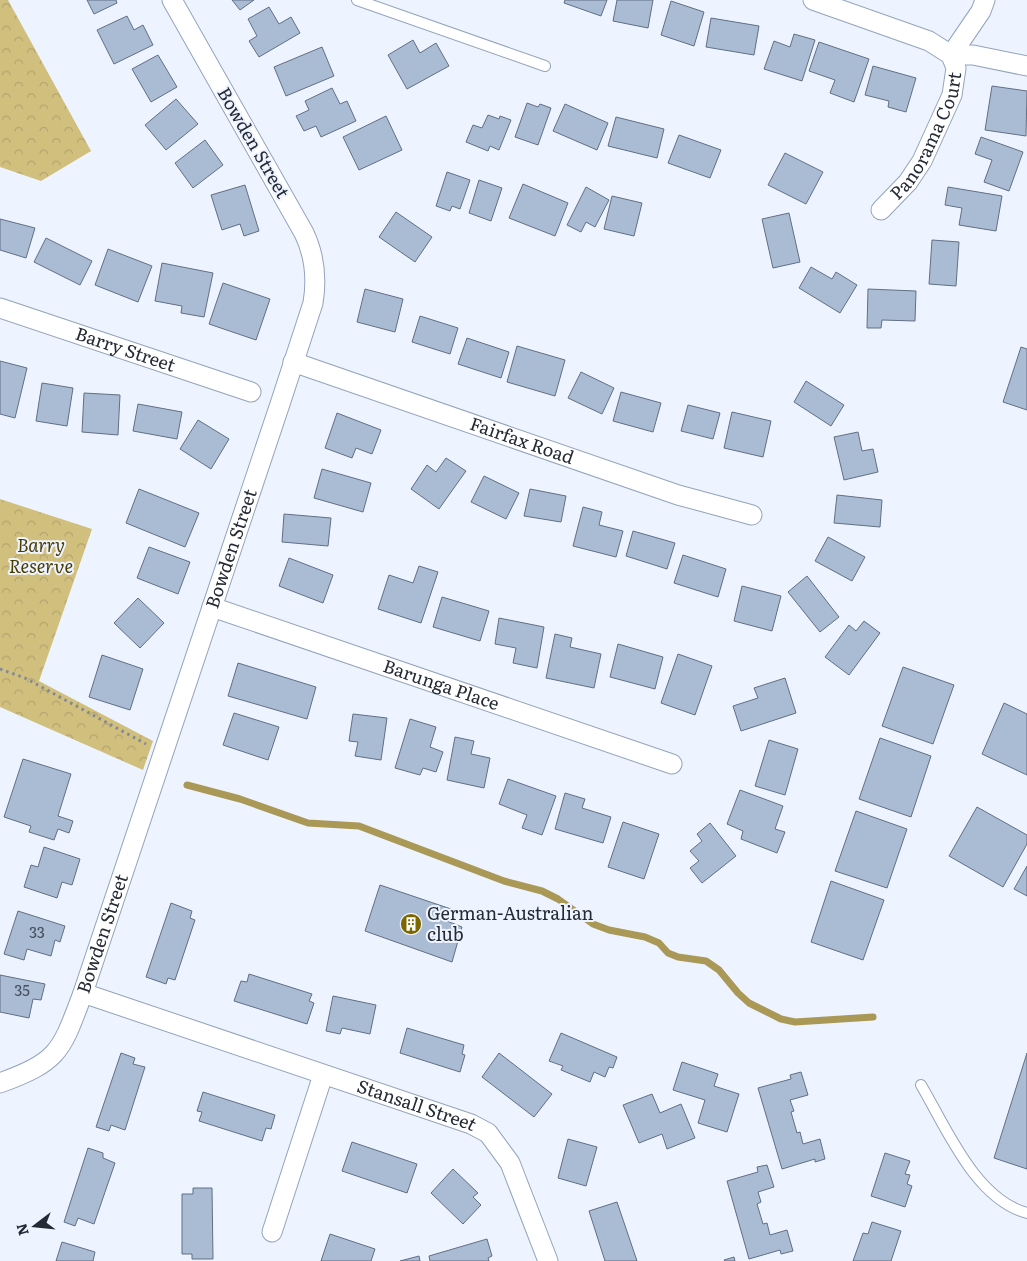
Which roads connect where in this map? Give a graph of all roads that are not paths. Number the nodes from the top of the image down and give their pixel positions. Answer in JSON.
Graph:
{"nodes":[{"id":1,"x":172,"y":0,"type":"edge"},
{"id":2,"x":357,"y":0,"type":"edge"},
{"id":3,"x":813,"y":0,"type":"edge"},
{"id":4,"x":985,"y":0,"type":"edge"},
{"id":5,"x":951,"y":55,"type":"junction"},
{"id":6,"x":545,"y":66,"type":"dead end"},
{"id":7,"x":1027,"y":66,"type":"edge"},
{"id":8,"x":881,"y":210,"type":"dead end"},
{"id":9,"x":0,"y":308,"type":"edge"},
{"id":10,"x":293,"y":362,"type":"junction"},
{"id":11,"x":251,"y":392,"type":"dead end"},
{"id":12,"x":752,"y":515,"type":"dead end"},
{"id":13,"x":212,"y":607,"type":"junction"},
{"id":14,"x":672,"y":764,"type":"dead end"},
{"id":15,"x":84,"y":993,"type":"junction"},
{"id":16,"x":323,"y":1075,"type":"junction"},
{"id":17,"x":0,"y":1083,"type":"edge"},
{"id":18,"x":921,"y":1085,"type":"dead end"},
{"id":19,"x":1027,"y":1213,"type":"edge"},
{"id":20,"x":272,"y":1232,"type":"dead end"},
{"id":21,"x":548,"y":1261,"type":"edge"}],
"edges":[{"from":1,"to":10,"type":"street","name":"Bowden Street"},
{"from":2,"to":6,"type":"lane"},
{"from":3,"to":5,"type":"street"},
{"from":4,"to":5,"type":"street"},
{"from":5,"to":7,"type":"street"},
{"from":5,"to":8,"type":"street","name":"Panorama Court"},
{"from":9,"to":11,"type":"street","name":"Barry Street"},
{"from":10,"to":12,"type":"street","name":"Fairfax Road"},
{"from":10,"to":13,"type":"street","name":"Bowden Street"},
{"from":13,"to":14,"type":"street","name":"Barunga Place"},
{"from":13,"to":15,"type":"street","name":"Bowden Street"},
{"from":15,"to":16,"type":"street","name":"Stansall Street"},
{"from":15,"to":17,"type":"street","name":"Bowden Street"},
{"from":16,"to":20,"type":"street"},
{"from":16,"to":21,"type":"street","name":"Stansall Street"},
{"from":18,"to":19,"type":"lane"}]}
